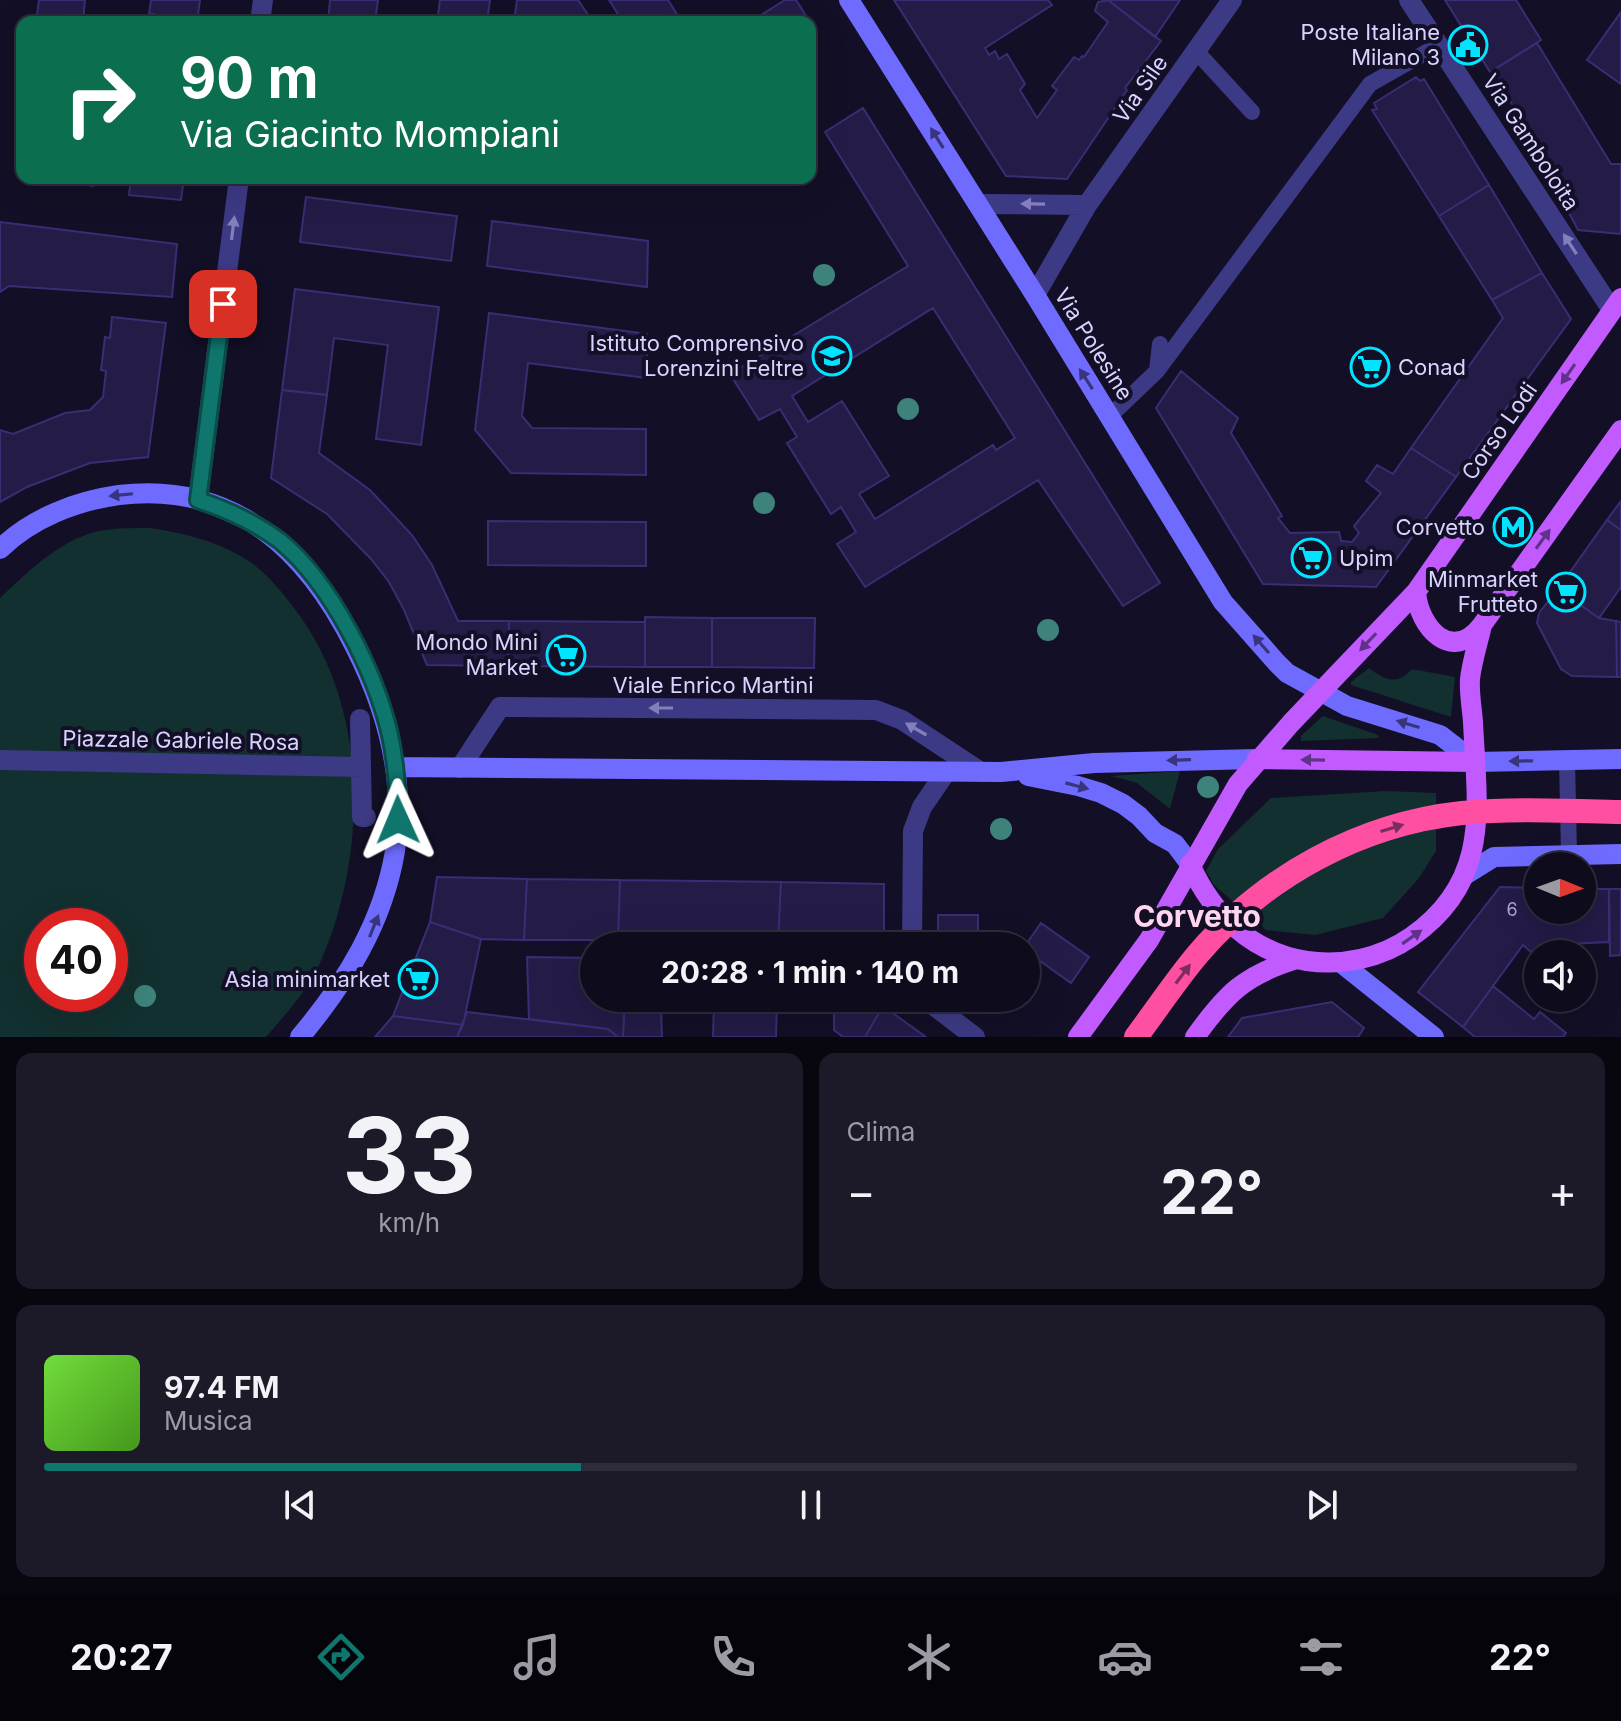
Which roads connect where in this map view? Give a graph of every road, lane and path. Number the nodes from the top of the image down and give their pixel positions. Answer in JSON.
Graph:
{"nodes":[{"id":1,"x":849,"y":0,"type":"edge"},
{"id":2,"x":1232,"y":0,"type":"edge"},
{"id":3,"x":1409,"y":0,"type":"edge"},
{"id":4,"x":1439,"y":45,"type":"junction"},
{"id":5,"x":1196,"y":51,"type":"junction"},
{"id":6,"x":1252,"y":112,"type":"dead end"},
{"id":7,"x":238,"y":184,"type":"edge"},
{"id":8,"x":978,"y":204,"type":"junction"},
{"id":9,"x":1087,"y":205,"type":"junction"},
{"id":10,"x":1035,"y":295,"type":"junction"},
{"id":11,"x":1617,"y":304,"type":"edge"},
{"id":12,"x":1160,"y":344,"type":"dead end"},
{"id":13,"x":1157,"y":371,"type":"junction"},
{"id":14,"x":1110,"y":416,"type":"junction"},
{"id":15,"x":1621,"y":430,"type":"edge"},
{"id":16,"x":198,"y":500,"type":"junction"},
{"id":17,"x":0,"y":549,"type":"edge"},
{"id":18,"x":1416,"y":592,"type":"junction"},
{"id":19,"x":1482,"y":625,"type":"junction"},
{"id":20,"x":1321,"y":693,"type":"junction"},
{"id":21,"x":360,"y":719,"type":"dead end"},
{"id":22,"x":1257,"y":759,"type":"junction"},
{"id":23,"x":1621,"y":759,"type":"edge"},
{"id":24,"x":0,"y":760,"type":"edge"},
{"id":25,"x":1567,"y":760,"type":"junction"},
{"id":26,"x":1475,"y":762,"type":"junction"},
{"id":27,"x":361,"y":767,"type":"junction"},
{"id":28,"x":396,"y":767,"type":"junction"},
{"id":29,"x":460,"y":768,"type":"junction"},
{"id":30,"x":946,"y":772,"type":"junction"},
{"id":31,"x":991,"y":772,"type":"junction"},
{"id":32,"x":1621,"y":812,"type":"edge"},
{"id":33,"x":366,"y":817,"type":"dead end"},
{"id":34,"x":1569,"y":852,"type":"edge"},
{"id":35,"x":1596,"y":854,"type":"edge"},
{"id":36,"x":1621,"y":854,"type":"edge"},
{"id":37,"x":1524,"y":856,"type":"edge"},
{"id":38,"x":1190,"y":864,"type":"junction"},
{"id":39,"x":1465,"y":875,"type":"junction"},
{"id":40,"x":912,"y":932,"type":"edge"},
{"id":41,"x":1297,"y":959,"type":"junction"},
{"id":42,"x":1340,"y":962,"type":"junction"},
{"id":43,"x":942,"y":1012,"type":"edge"},
{"id":44,"x":300,"y":1037,"type":"edge"},
{"id":45,"x":975,"y":1037,"type":"edge"},
{"id":46,"x":1078,"y":1037,"type":"edge"},
{"id":47,"x":1136,"y":1037,"type":"edge"},
{"id":48,"x":1195,"y":1037,"type":"edge"},
{"id":49,"x":1434,"y":1037,"type":"edge"}],
"edges":[{"from":8,"to":1,"type":"street","name":"Via Polesine","one_way":true},
{"from":2,"to":5,"type":"street","name":"Via Sile"},
{"from":3,"to":4,"type":"street","name":"Via Gamboloita"},
{"from":11,"to":4,"type":"street","name":"Via Gamboloita","one_way":true},
{"from":4,"to":13,"type":"lane"},
{"from":5,"to":6,"type":"lane"},
{"from":5,"to":9,"type":"street","name":"Via Sile"},
{"from":16,"to":7,"type":"street","one_way":true},
{"from":9,"to":8,"type":"street","one_way":true},
{"from":8,"to":10,"type":"street","name":"Via Polesine"},
{"from":9,"to":10,"type":"street","name":"Via Sile"},
{"from":14,"to":10,"type":"street","name":"Via Polesine","one_way":true},
{"from":11,"to":18,"type":"main road","name":"Corso Lodi","one_way":true},
{"from":12,"to":13,"type":"lane"},
{"from":13,"to":14,"type":"lane"},
{"from":20,"to":14,"type":"street","name":"Via Polesine","one_way":true},
{"from":19,"to":15,"type":"main road","one_way":true},
{"from":16,"to":17,"type":"street","one_way":true},
{"from":16,"to":28,"type":"street"},
{"from":18,"to":19,"type":"main road"},
{"from":18,"to":20,"type":"main road","name":"Corso Lodi","one_way":true},
{"from":19,"to":26,"type":"main road"},
{"from":20,"to":22,"type":"main road","name":"Corso Lodi"},
{"from":26,"to":20,"type":"street","name":"Via Polesine","one_way":true},
{"from":21,"to":27,"type":"street"},
{"from":26,"to":22,"type":"main road","one_way":true},
{"from":22,"to":31,"type":"street","one_way":true},
{"from":22,"to":38,"type":"main road"},
{"from":23,"to":25,"type":"street"},
{"from":24,"to":27,"type":"street","name":"Piazzale Gabriele Rosa"},
{"from":25,"to":26,"type":"street","one_way":true},
{"from":25,"to":34,"type":"lane"},
{"from":26,"to":39,"type":"main road"},
{"from":27,"to":33,"type":"street"},
{"from":28,"to":29,"type":"street"},
{"from":44,"to":28,"type":"street","one_way":true},
{"from":29,"to":30,"type":"street"},
{"from":31,"to":29,"type":"street","name":"Viale Enrico Martini","one_way":true},
{"from":30,"to":31,"type":"street"},
{"from":30,"to":40,"type":"street"},
{"from":31,"to":38,"type":"street","one_way":true},
{"from":47,"to":32,"type":"highway","one_way":true,"bridge":true},
{"from":35,"to":36,"type":"street"},
{"from":37,"to":39,"type":"street"},
{"from":38,"to":41,"type":"main road"},
{"from":38,"to":46,"type":"main road"},
{"from":42,"to":39,"type":"main road","one_way":true},
{"from":41,"to":42,"type":"main road"},
{"from":41,"to":48,"type":"main road"},
{"from":42,"to":49,"type":"street"},
{"from":43,"to":45,"type":"street"}]}
